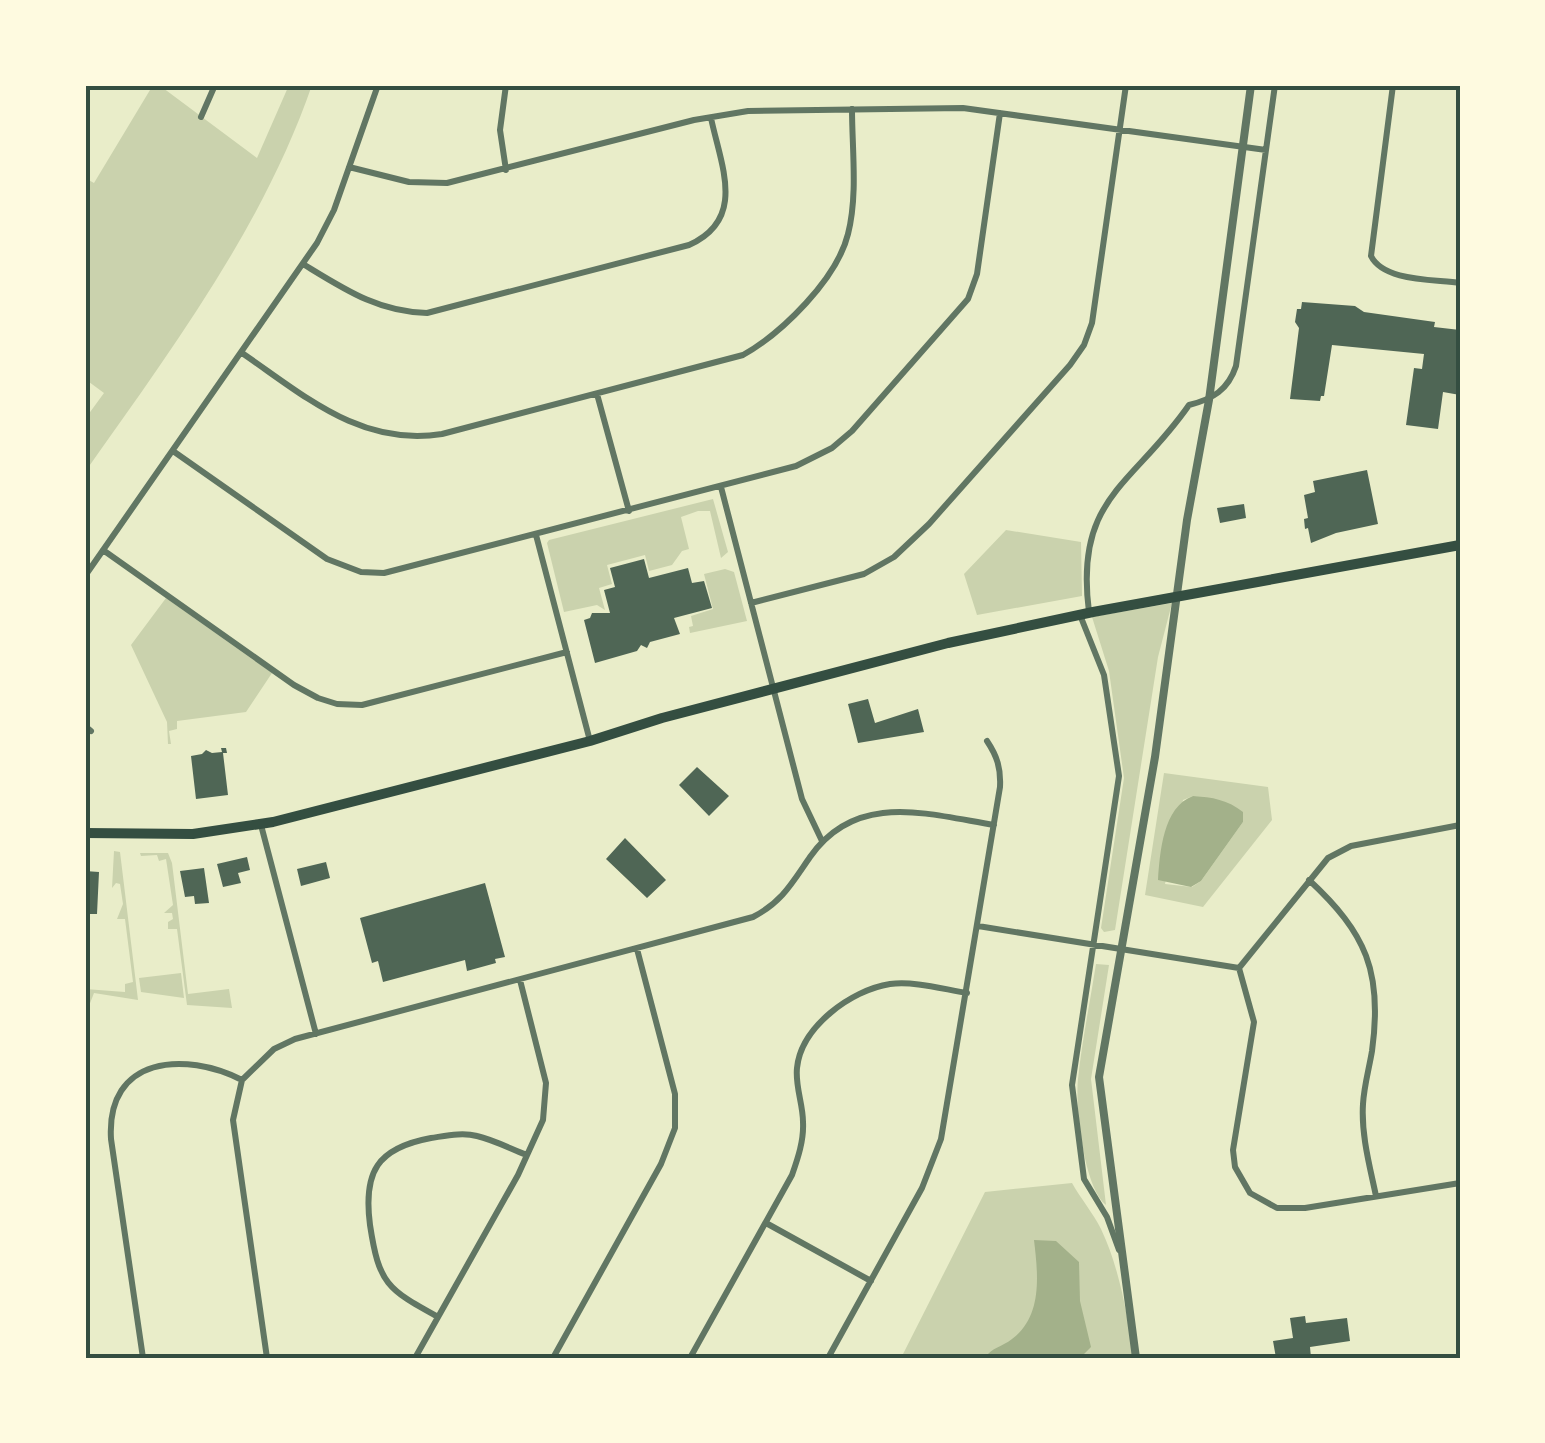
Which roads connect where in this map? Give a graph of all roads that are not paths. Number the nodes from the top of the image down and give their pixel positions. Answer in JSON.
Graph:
{"nodes":[{"id":1,"x":215,"y":85,"type":"edge"},
{"id":2,"x":378,"y":85,"type":"edge"},
{"id":3,"x":506,"y":85,"type":"edge"},
{"id":4,"x":1126,"y":85,"type":"edge"},
{"id":5,"x":1251,"y":85,"type":"edge"},
{"id":6,"x":1274,"y":85,"type":"edge"},
{"id":7,"x":1392,"y":85,"type":"edge"},
{"id":8,"x":852,"y":109,"type":"junction"},
{"id":9,"x":1000,"y":113,"type":"junction"},
{"id":10,"x":201,"y":117,"type":"dead end"},
{"id":11,"x":711,"y":118,"type":"junction"},
{"id":12,"x":1120,"y":130,"type":"junction"},
{"id":13,"x":1242,"y":146,"type":"junction"},
{"id":14,"x":1266,"y":150,"type":"junction"},
{"id":15,"x":349,"y":167,"type":"junction"},
{"id":16,"x":506,"y":170,"type":"junction"},
{"id":17,"x":304,"y":264,"type":"junction"},
{"id":18,"x":1460,"y":282,"type":"edge"},
{"id":19,"x":242,"y":353,"type":"junction"},
{"id":20,"x":597,"y":394,"type":"junction"},
{"id":21,"x":1209,"y":400,"type":"junction"},
{"id":22,"x":173,"y":452,"type":"junction"},
{"id":23,"x":721,"y":487,"type":"junction"},
{"id":24,"x":629,"y":510,"type":"junction"},
{"id":25,"x":536,"y":535,"type":"junction"},
{"id":26,"x":1460,"y":545,"type":"edge"},
{"id":27,"x":103,"y":550,"type":"junction"},
{"id":28,"x":85,"y":576,"type":"edge"},
{"id":29,"x":1176,"y":599,"type":"junction"},
{"id":30,"x":751,"y":603,"type":"junction"},
{"id":31,"x":1085,"y":614,"type":"junction"},
{"id":32,"x":567,"y":652,"type":"junction"},
{"id":33,"x":774,"y":689,"type":"junction"},
{"id":34,"x":590,"y":741,"type":"junction"},
{"id":35,"x":986,"y":741,"type":"dead end"},
{"id":36,"x":261,"y":824,"type":"junction"},
{"id":37,"x":994,"y":825,"type":"junction"},
{"id":38,"x":1460,"y":826,"type":"edge"},
{"id":39,"x":85,"y":833,"type":"edge"},
{"id":40,"x":822,"y":841,"type":"junction"},
{"id":41,"x":1309,"y":880,"type":"junction"},
{"id":42,"x":978,"y":926,"type":"junction"},
{"id":43,"x":1094,"y":945,"type":"junction"},
{"id":44,"x":637,"y":949,"type":"junction"},
{"id":45,"x":1120,"y":949,"type":"junction"},
{"id":46,"x":1239,"y":968,"type":"junction"},
{"id":47,"x":520,"y":980,"type":"junction"},
{"id":48,"x":967,"y":994,"type":"junction"},
{"id":49,"x":316,"y":1034,"type":"junction"},
{"id":50,"x":242,"y":1080,"type":"junction"},
{"id":51,"x":527,"y":1155,"type":"junction"},
{"id":52,"x":1460,"y":1183,"type":"edge"},
{"id":53,"x":1376,"y":1196,"type":"junction"},
{"id":54,"x":766,"y":1223,"type":"junction"},
{"id":55,"x":1124,"y":1265,"type":"junction"},
{"id":56,"x":871,"y":1281,"type":"junction"},
{"id":57,"x":438,"y":1318,"type":"junction"},
{"id":58,"x":143,"y":1358,"type":"edge"},
{"id":59,"x":267,"y":1358,"type":"edge"},
{"id":60,"x":415,"y":1358,"type":"edge"},
{"id":61,"x":553,"y":1358,"type":"edge"},
{"id":62,"x":690,"y":1358,"type":"edge"},
{"id":63,"x":828,"y":1358,"type":"edge"},
{"id":64,"x":1136,"y":1358,"type":"edge"}],
"edges":[{"from":1,"to":10,"type":"street"},
{"from":2,"to":15,"type":"street"},
{"from":3,"to":16,"type":"street"},
{"from":4,"to":12,"type":"street"},
{"from":5,"to":13,"type":"street"},
{"from":6,"to":14,"type":"street"},
{"from":7,"to":18,"type":"street"},
{"from":8,"to":9,"type":"street"},
{"from":8,"to":11,"type":"street"},
{"from":8,"to":20,"type":"street"},
{"from":9,"to":12,"type":"street"},
{"from":9,"to":23,"type":"street"},
{"from":11,"to":16,"type":"street"},
{"from":11,"to":17,"type":"street"},
{"from":12,"to":13,"type":"street"},
{"from":12,"to":30,"type":"street"},
{"from":13,"to":14,"type":"street"},
{"from":13,"to":21,"type":"street"},
{"from":14,"to":21,"type":"street"},
{"from":15,"to":16,"type":"street"},
{"from":15,"to":17,"type":"street"},
{"from":17,"to":19,"type":"street"},
{"from":19,"to":20,"type":"street"},
{"from":19,"to":22,"type":"street"},
{"from":20,"to":24,"type":"street"},
{"from":21,"to":29,"type":"street"},
{"from":21,"to":31,"type":"street"},
{"from":22,"to":25,"type":"street"},
{"from":22,"to":27,"type":"street"},
{"from":23,"to":24,"type":"street"},
{"from":23,"to":30,"type":"street"},
{"from":24,"to":25,"type":"street"},
{"from":25,"to":32,"type":"street"},
{"from":26,"to":29,"type":"main road"},
{"from":27,"to":28,"type":"street"},
{"from":27,"to":32,"type":"street"},
{"from":29,"to":31,"type":"main road"},
{"from":29,"to":45,"type":"street"},
{"from":30,"to":33,"type":"street"},
{"from":31,"to":33,"type":"main road"},
{"from":31,"to":43,"type":"street"},
{"from":32,"to":34,"type":"street"},
{"from":33,"to":34,"type":"main road"},
{"from":33,"to":40,"type":"street"},
{"from":34,"to":36,"type":"main road"},
{"from":35,"to":37,"type":"street"},
{"from":36,"to":39,"type":"main road"},
{"from":36,"to":49,"type":"street"},
{"from":37,"to":40,"type":"street"},
{"from":37,"to":42,"type":"street"},
{"from":38,"to":41,"type":"street"},
{"from":40,"to":44,"type":"street"},
{"from":41,"to":46,"type":"street"},
{"from":41,"to":53,"type":"street"},
{"from":42,"to":43,"type":"street"},
{"from":42,"to":48,"type":"street"},
{"from":43,"to":45,"type":"street"},
{"from":43,"to":55,"type":"street"},
{"from":44,"to":47,"type":"street"},
{"from":44,"to":61,"type":"street"},
{"from":45,"to":46,"type":"street"},
{"from":45,"to":55,"type":"street"},
{"from":46,"to":53,"type":"street"},
{"from":47,"to":49,"type":"street"},
{"from":47,"to":51,"type":"street"},
{"from":48,"to":54,"type":"street"},
{"from":48,"to":56,"type":"street"},
{"from":49,"to":50,"type":"street"},
{"from":50,"to":58,"type":"street"},
{"from":50,"to":59,"type":"street"},
{"from":51,"to":57,"type":"street"},
{"from":51,"to":57,"type":"street"},
{"from":52,"to":53,"type":"street"},
{"from":54,"to":56,"type":"street"},
{"from":54,"to":62,"type":"street"},
{"from":55,"to":64,"type":"street"},
{"from":56,"to":63,"type":"street"},
{"from":57,"to":60,"type":"street"}]}
